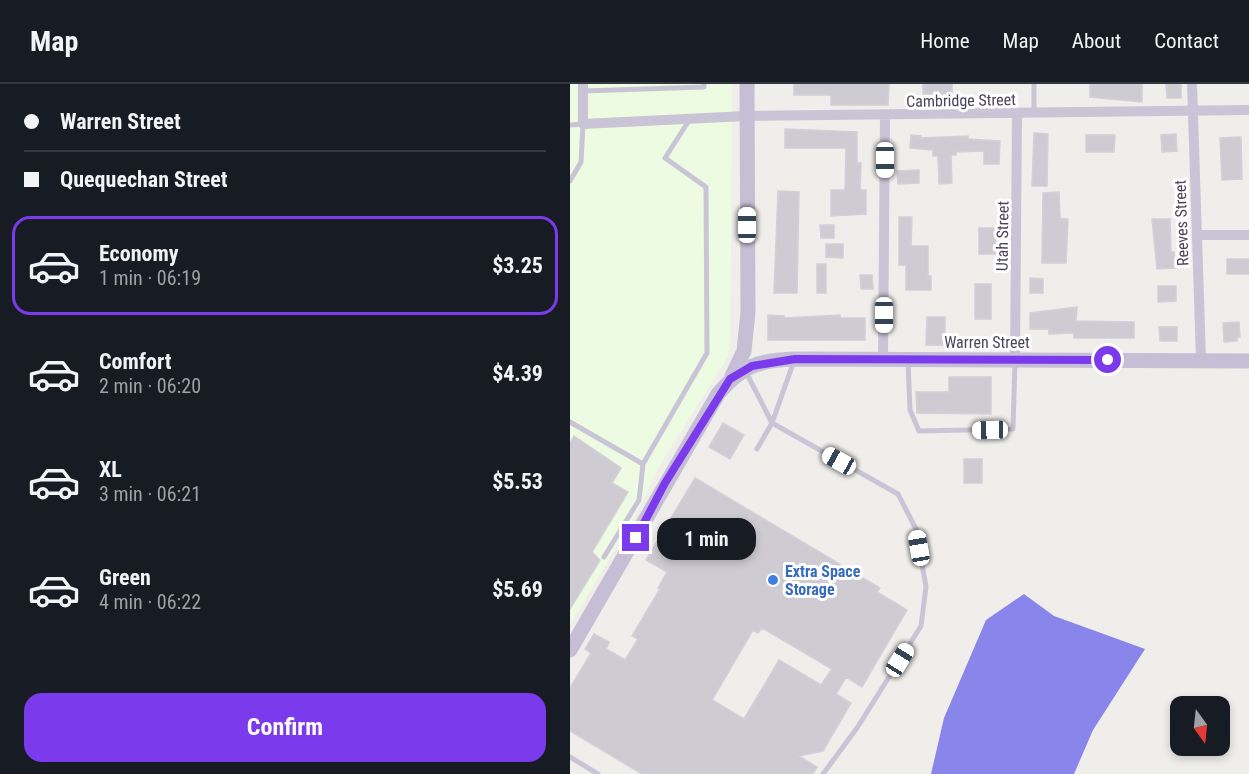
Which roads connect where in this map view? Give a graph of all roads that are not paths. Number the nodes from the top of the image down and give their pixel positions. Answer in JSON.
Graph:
{"nodes":[{"id":1,"x":704,"y":84,"type":"edge"},
{"id":2,"x":747,"y":84,"type":"edge"},
{"id":3,"x":1034,"y":84,"type":"edge"},
{"id":4,"x":1192,"y":84,"type":"edge"},
{"id":5,"x":583,"y":88,"type":"edge"},
{"id":6,"x":1249,"y":110,"type":"edge"},
{"id":7,"x":1192,"y":111,"type":"junction"},
{"id":8,"x":1034,"y":113,"type":"junction"},
{"id":9,"x":1017,"y":114,"type":"junction"},
{"id":10,"x":746,"y":116,"type":"junction"},
{"id":11,"x":885,"y":116,"type":"junction"},
{"id":12,"x":690,"y":119,"type":"junction"},
{"id":13,"x":570,"y":124,"type":"edge"},
{"id":14,"x":583,"y":124,"type":"junction"},
{"id":15,"x":570,"y":181,"type":"edge"},
{"id":16,"x":1197,"y":235,"type":"junction"},
{"id":17,"x":1249,"y":235,"type":"edge"},
{"id":18,"x":795,"y":359,"type":"junction"},
{"id":19,"x":884,"y":359,"type":"junction"},
{"id":20,"x":908,"y":360,"type":"junction"},
{"id":21,"x":1015,"y":360,"type":"junction"},
{"id":22,"x":1201,"y":360,"type":"junction"},
{"id":23,"x":1249,"y":361,"type":"edge"},
{"id":24,"x":745,"y":369,"type":"junction"},
{"id":25,"x":730,"y":379,"type":"junction"},
{"id":26,"x":570,"y":422,"type":"edge"},
{"id":27,"x":772,"y":423,"type":"junction"},
{"id":28,"x":757,"y":449,"type":"dead end"},
{"id":29,"x":643,"y":464,"type":"junction"},
{"id":30,"x":604,"y":558,"type":"dead end"},
{"id":31,"x":570,"y":650,"type":"edge"},
{"id":32,"x":570,"y":757,"type":"edge"},
{"id":33,"x":598,"y":774,"type":"edge"},
{"id":34,"x":823,"y":774,"type":"edge"}],
"edges":[{"from":1,"to":5,"type":"lane"},
{"from":2,"to":10,"type":"main road"},
{"from":3,"to":8,"type":"lane"},
{"from":4,"to":7,"type":"street","name":"Reeves Street"},
{"from":5,"to":14,"type":"street"},
{"from":6,"to":7,"type":"street","name":"Cambridge Street"},
{"from":7,"to":8,"type":"street","name":"Cambridge Street"},
{"from":7,"to":16,"type":"street","name":"Reeves Street"},
{"from":8,"to":9,"type":"street","name":"Cambridge Street"},
{"from":9,"to":11,"type":"street","name":"Cambridge Street"},
{"from":9,"to":21,"type":"street","name":"Utah Street"},
{"from":10,"to":11,"type":"street","name":"Cambridge Street"},
{"from":10,"to":12,"type":"street","name":"Cambridge Street"},
{"from":10,"to":25,"type":"main road"},
{"from":11,"to":19,"type":"street"},
{"from":12,"to":14,"type":"street","name":"Cambridge Street"},
{"from":12,"to":29,"type":"lane"},
{"from":13,"to":14,"type":"lane"},
{"from":14,"to":15,"type":"lane"},
{"from":16,"to":17,"type":"street"},
{"from":16,"to":22,"type":"street","name":"Reeves Street"},
{"from":18,"to":19,"type":"main road","name":"Warren Street"},
{"from":18,"to":24,"type":"main road","name":"Warren Street"},
{"from":18,"to":27,"type":"lane"},
{"from":19,"to":20,"type":"main road","name":"Warren Street"},
{"from":20,"to":21,"type":"main road","name":"Warren Street"},
{"from":20,"to":21,"type":"lane"},
{"from":21,"to":22,"type":"main road","name":"Warren Street"},
{"from":22,"to":23,"type":"main road","name":"Warren Street"},
{"from":24,"to":25,"type":"main road","name":"Warren Street"},
{"from":24,"to":27,"type":"lane"},
{"from":25,"to":31,"type":"main road"},
{"from":26,"to":29,"type":"lane"},
{"from":27,"to":28,"type":"lane"},
{"from":27,"to":34,"type":"lane"},
{"from":29,"to":30,"type":"lane"},
{"from":32,"to":33,"type":"lane"}]}
